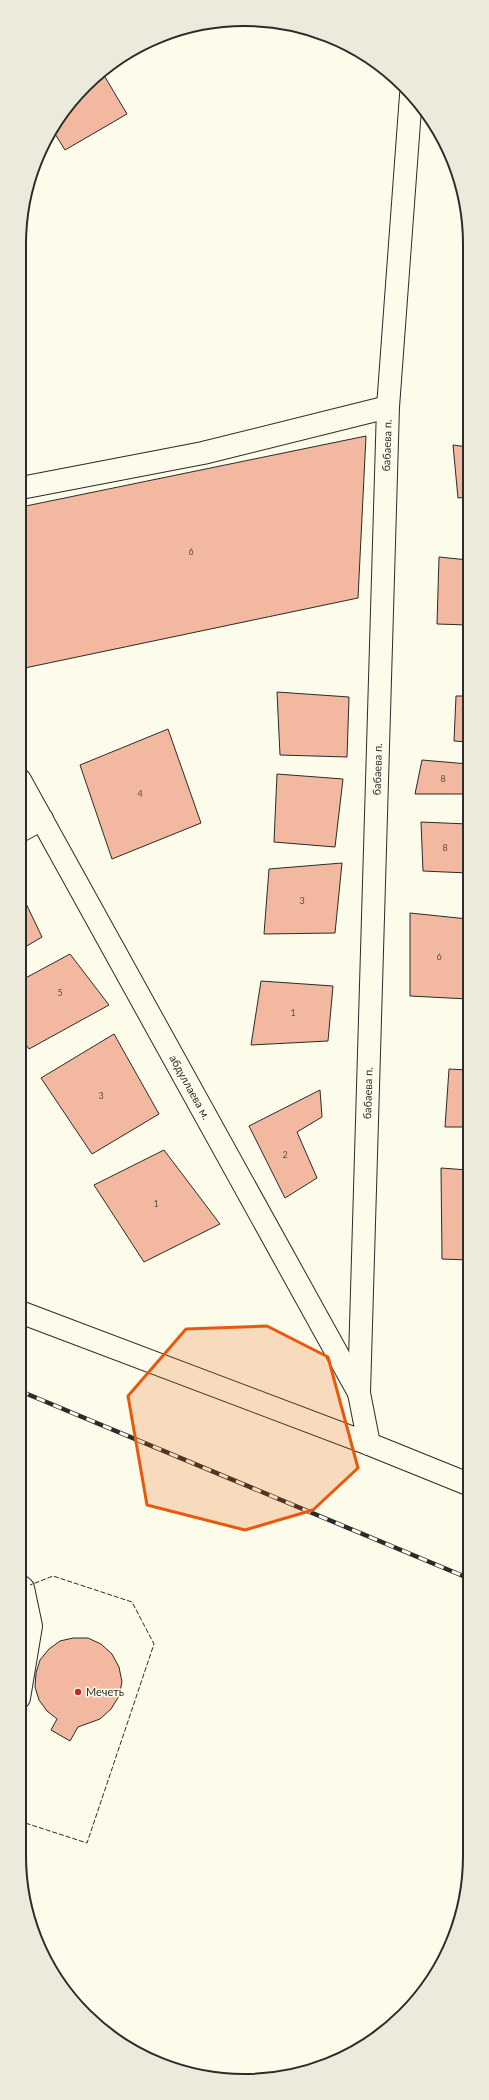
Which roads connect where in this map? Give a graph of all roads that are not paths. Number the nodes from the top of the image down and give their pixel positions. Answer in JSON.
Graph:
{"nodes":[{"id":1,"x":410,"y":102,"type":"edge"},
{"id":2,"x":388,"y":407,"type":"junction"},
{"id":3,"x":26,"y":487,"type":"edge"},
{"id":4,"x":26,"y":791,"type":"edge"},
{"id":5,"x":42,"y":819,"type":"junction"},
{"id":6,"x":26,"y":828,"type":"edge"},
{"id":7,"x":26,"y":1314,"type":"edge"},
{"id":8,"x":359,"y":1393,"type":"junction"},
{"id":9,"x":369,"y":1444,"type":"junction"},
{"id":10,"x":463,"y":1482,"type":"edge"},
{"id":11,"x":26,"y":1602,"type":"edge"},
{"id":12,"x":26,"y":1656,"type":"edge"}],
"edges":[{"from":1,"to":2,"type":"street","name":"бабаева п."},
{"from":2,"to":3,"type":"street"},
{"from":2,"to":8,"type":"street","name":"бабаева п."},
{"from":4,"to":5,"type":"street","name":"абдуллаева м."},
{"from":5,"to":6,"type":"street"},
{"from":5,"to":8,"type":"street","name":"абдуллаева м."},
{"from":7,"to":9,"type":"street"},
{"from":8,"to":9,"type":"street","name":"бабаева п."},
{"from":9,"to":10,"type":"street"},
{"from":11,"to":12,"type":"street"}]}
